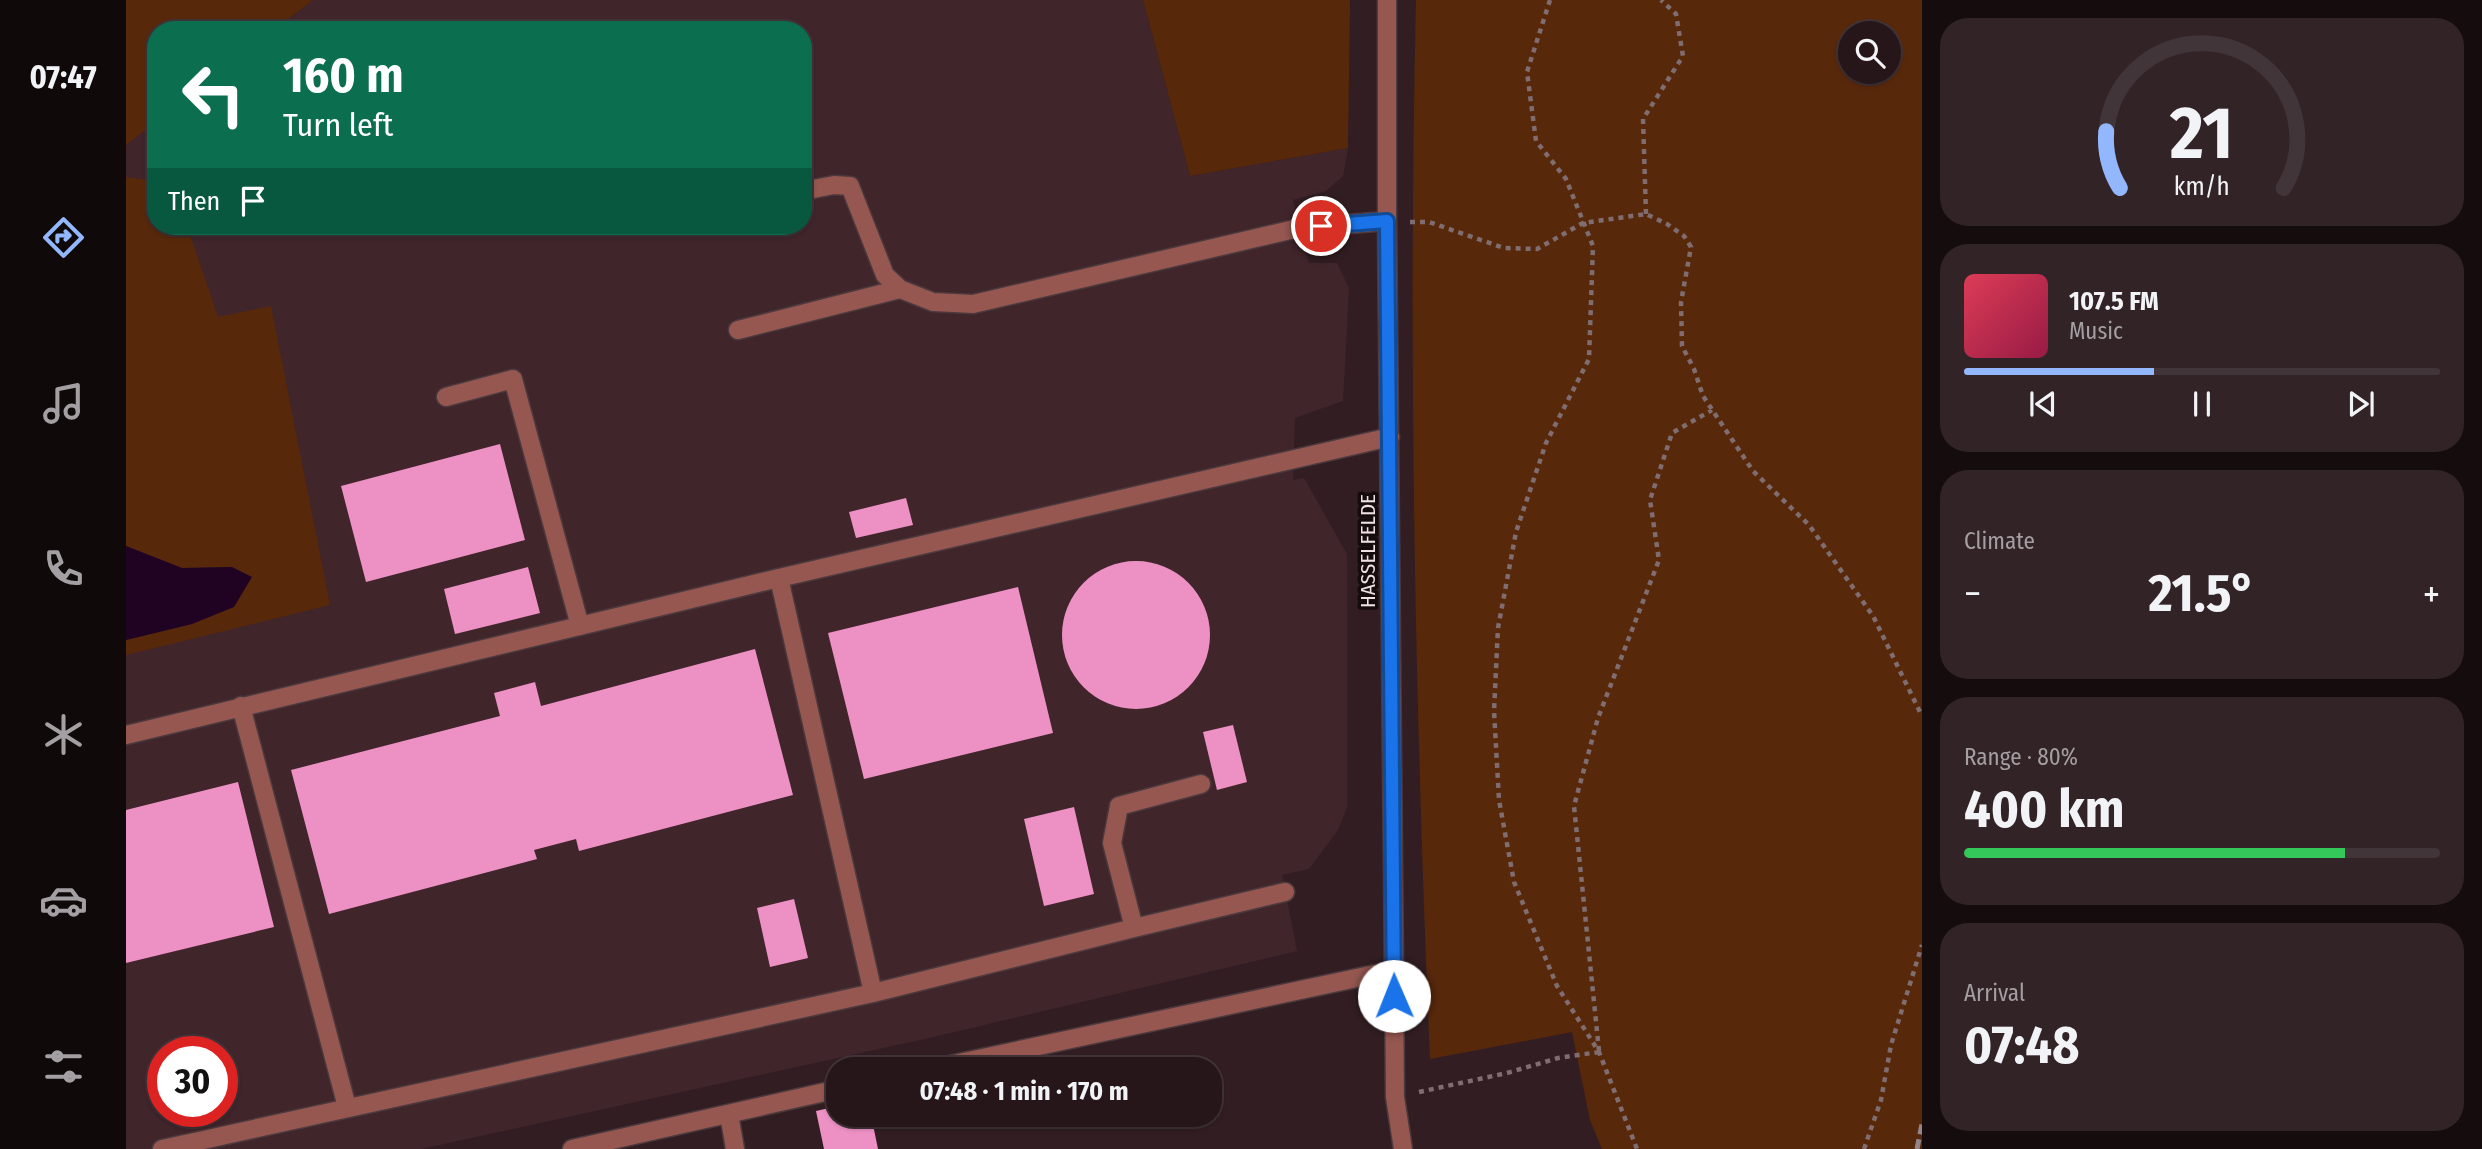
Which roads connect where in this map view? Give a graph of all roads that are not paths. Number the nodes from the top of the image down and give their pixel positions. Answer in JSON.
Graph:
{"nodes":[{"id":1,"x":1387,"y":0,"type":"edge"},
{"id":2,"x":812,"y":189,"type":"edge"},
{"id":3,"x":1387,"y":221,"type":"junction"},
{"id":4,"x":900,"y":289,"type":"junction"},
{"id":5,"x":738,"y":330,"type":"dead end"},
{"id":6,"x":446,"y":397,"type":"dead end"},
{"id":7,"x":1390,"y":437,"type":"junction"},
{"id":8,"x":779,"y":578,"type":"junction"},
{"id":9,"x":580,"y":626,"type":"junction"},
{"id":10,"x":241,"y":706,"type":"junction"},
{"id":11,"x":126,"y":735,"type":"edge"},
{"id":12,"x":1201,"y":784,"type":"dead end"},
{"id":13,"x":1285,"y":892,"type":"dead end"},
{"id":14,"x":1133,"y":928,"type":"junction"},
{"id":15,"x":1394,"y":970,"type":"junction"},
{"id":16,"x":873,"y":993,"type":"junction"},
{"id":17,"x":986,"y":1057,"type":"edge"},
{"id":18,"x":826,"y":1092,"type":"edge"},
{"id":19,"x":347,"y":1107,"type":"junction"},
{"id":20,"x":729,"y":1114,"type":"junction"},
{"id":21,"x":162,"y":1149,"type":"edge"},
{"id":22,"x":572,"y":1149,"type":"edge"},
{"id":23,"x":735,"y":1149,"type":"edge"},
{"id":24,"x":1403,"y":1149,"type":"edge"}],
"edges":[{"from":1,"to":3,"type":"street","name":"HASSELFELDE"},
{"from":2,"to":4,"type":"street"},
{"from":3,"to":4,"type":"street"},
{"from":3,"to":7,"type":"street","name":"HASSELFELDE"},
{"from":4,"to":5,"type":"street"},
{"from":6,"to":9,"type":"street"},
{"from":7,"to":8,"type":"street"},
{"from":7,"to":15,"type":"street","name":"HASSELFELDE"},
{"from":8,"to":9,"type":"street"},
{"from":8,"to":16,"type":"street"},
{"from":9,"to":10,"type":"street"},
{"from":10,"to":11,"type":"street"},
{"from":10,"to":19,"type":"street"},
{"from":12,"to":14,"type":"street"},
{"from":13,"to":14,"type":"street"},
{"from":14,"to":16,"type":"street"},
{"from":15,"to":17,"type":"street"},
{"from":15,"to":24,"type":"street","name":"HASSELFELDE"},
{"from":16,"to":19,"type":"street"},
{"from":18,"to":20,"type":"street"},
{"from":19,"to":21,"type":"street"},
{"from":20,"to":22,"type":"street"},
{"from":20,"to":23,"type":"street"}]}
